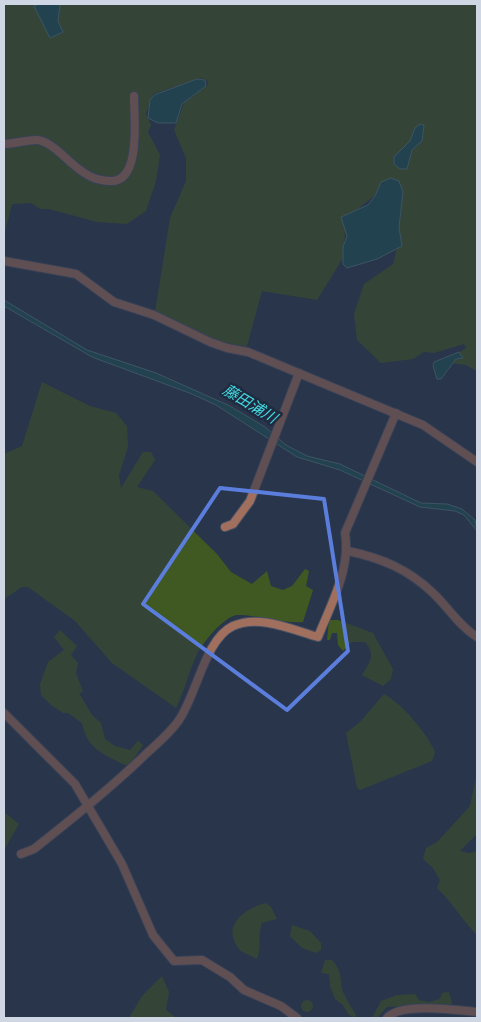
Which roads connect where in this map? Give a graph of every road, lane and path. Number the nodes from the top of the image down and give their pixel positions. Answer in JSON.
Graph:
{"nodes":[{"id":1,"x":134,"y":96,"type":"dead end"},
{"id":2,"x":4,"y":144,"type":"edge"},
{"id":3,"x":4,"y":261,"type":"edge"},
{"id":4,"x":299,"y":373,"type":"junction"},
{"id":5,"x":396,"y":413,"type":"junction"},
{"id":6,"x":477,"y":462,"type":"edge"},
{"id":7,"x":225,"y":527,"type":"dead end"},
{"id":8,"x":348,"y":551,"type":"junction"},
{"id":9,"x":477,"y":637,"type":"edge"},
{"id":10,"x":4,"y":713,"type":"edge"},
{"id":11,"x":89,"y":805,"type":"junction"},
{"id":12,"x":21,"y":854,"type":"dead end"},
{"id":13,"x":477,"y":1012,"type":"edge"},
{"id":14,"x":297,"y":1018,"type":"edge"},
{"id":15,"x":387,"y":1018,"type":"edge"}],
"edges":[{"from":1,"to":2,"type":"street"},
{"from":3,"to":4,"type":"street"},
{"from":4,"to":5,"type":"street"},
{"from":4,"to":7,"type":"street"},
{"from":5,"to":6,"type":"street"},
{"from":5,"to":8,"type":"street"},
{"from":8,"to":9,"type":"street"},
{"from":8,"to":11,"type":"street"},
{"from":10,"to":11,"type":"street"},
{"from":11,"to":12,"type":"street"},
{"from":11,"to":14,"type":"street"},
{"from":13,"to":15,"type":"street"}]}
